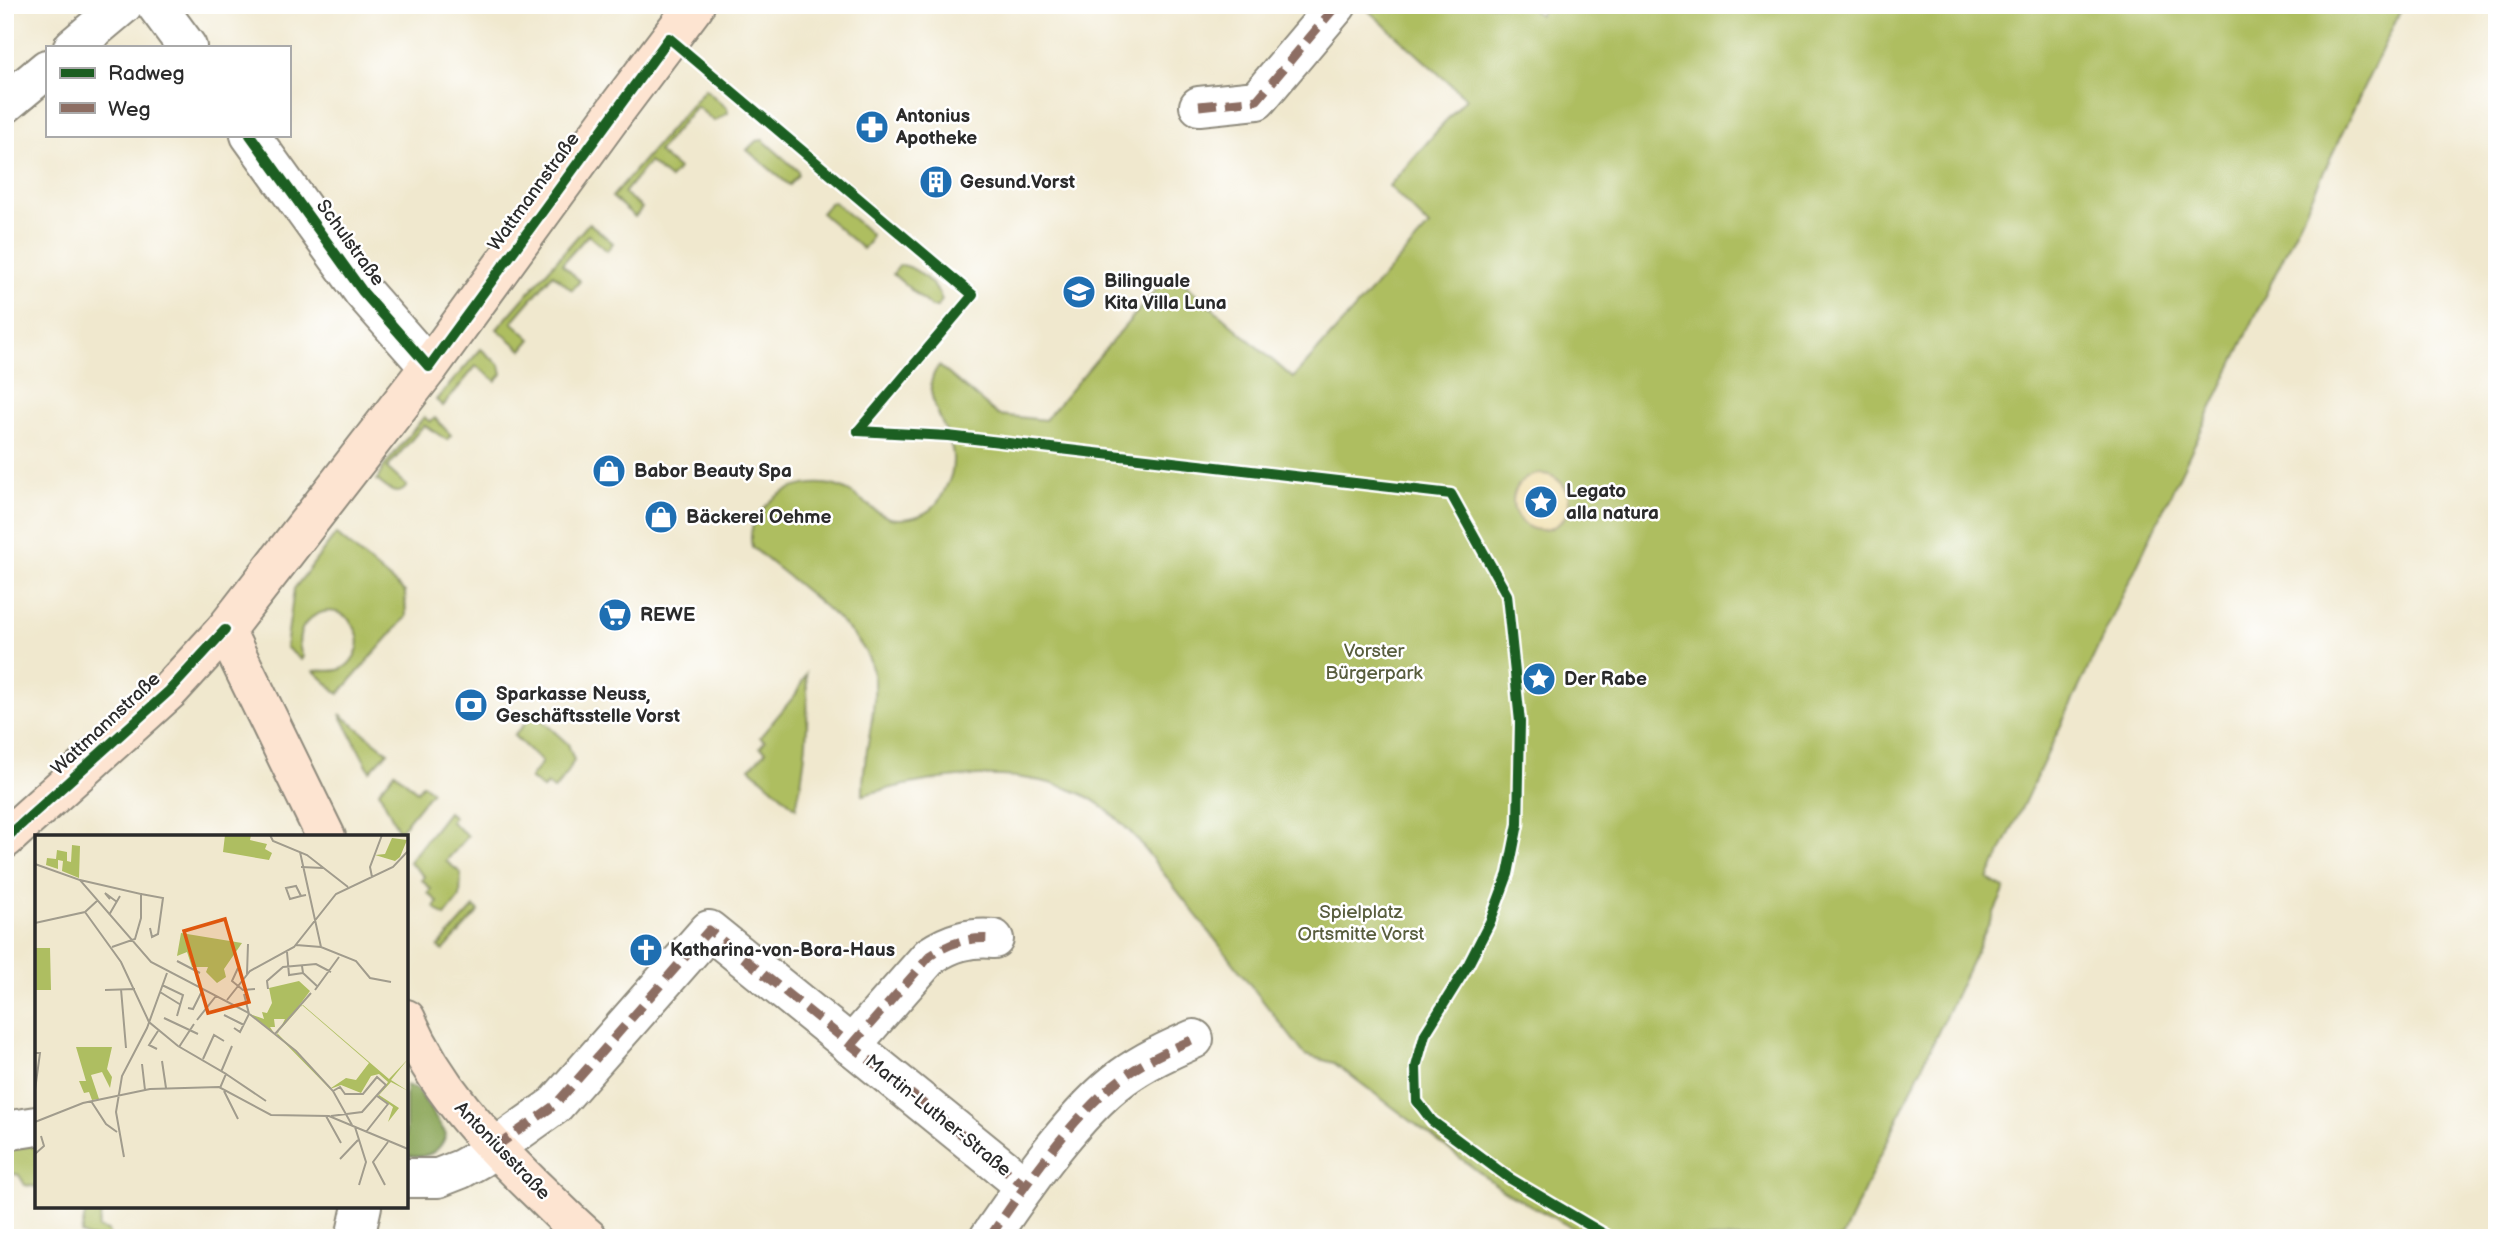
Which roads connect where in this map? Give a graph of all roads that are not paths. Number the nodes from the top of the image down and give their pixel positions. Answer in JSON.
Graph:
{"nodes":[{"id":1,"x":124,"y":5,"type":"edge"},
{"id":2,"x":156,"y":5,"type":"edge"},
{"id":3,"x":1337,"y":5,"type":"edge"},
{"id":4,"x":690,"y":7,"type":"edge"},
{"id":5,"x":74,"y":46,"type":"edge"},
{"id":6,"x":186,"y":46,"type":"edge"},
{"id":7,"x":46,"y":70,"type":"edge"},
{"id":8,"x":5,"y":104,"type":"edge"},
{"id":9,"x":1199,"y":106,"type":"dead end"},
{"id":10,"x":251,"y":136,"type":"edge"},
{"id":11,"x":429,"y":367,"type":"junction"},
{"id":12,"x":225,"y":630,"type":"junction"},
{"id":13,"x":325,"y":835,"type":"edge"},
{"id":14,"x":5,"y":839,"type":"edge"},
{"id":15,"x":995,"y":939,"type":"dead end"},
{"id":16,"x":408,"y":1023,"type":"edge"},
{"id":17,"x":1194,"y":1039,"type":"dead end"},
{"id":18,"x":851,"y":1046,"type":"junction"},
{"id":19,"x":35,"y":1126,"type":"edge"},
{"id":20,"x":5,"y":1131,"type":"edge"},
{"id":21,"x":494,"y":1148,"type":"junction"},
{"id":22,"x":408,"y":1178,"type":"edge"},
{"id":23,"x":1025,"y":1186,"type":"junction"},
{"id":24,"x":362,"y":1208,"type":"edge"},
{"id":25,"x":355,"y":1238,"type":"edge"},
{"id":26,"x":589,"y":1238,"type":"edge"},
{"id":27,"x":989,"y":1238,"type":"edge"}],
"edges":[{"from":1,"to":5,"type":"street"},
{"from":2,"to":6,"type":"street"},
{"from":3,"to":9,"type":"street"},
{"from":4,"to":11,"type":"street","name":"Wattmannstraße"},
{"from":7,"to":8,"type":"street"},
{"from":10,"to":11,"type":"street","name":"Schulstraße"},
{"from":11,"to":12,"type":"street","name":"Wattmannstraße"},
{"from":12,"to":13,"type":"street"},
{"from":12,"to":14,"type":"street","name":"Wattmannstraße"},
{"from":15,"to":18,"type":"street","name":"Martin-Luther-Straße"},
{"from":16,"to":21,"type":"street","name":"Antoniusstraße"},
{"from":17,"to":23,"type":"street"},
{"from":18,"to":21,"type":"street","name":"Martin-Luther-Straße"},
{"from":18,"to":23,"type":"street","name":"Martin-Luther-Straße"},
{"from":19,"to":20,"type":"street"},
{"from":21,"to":22,"type":"street"},
{"from":21,"to":26,"type":"street","name":"Antoniusstraße"},
{"from":23,"to":27,"type":"street"},
{"from":24,"to":25,"type":"street"}]}
